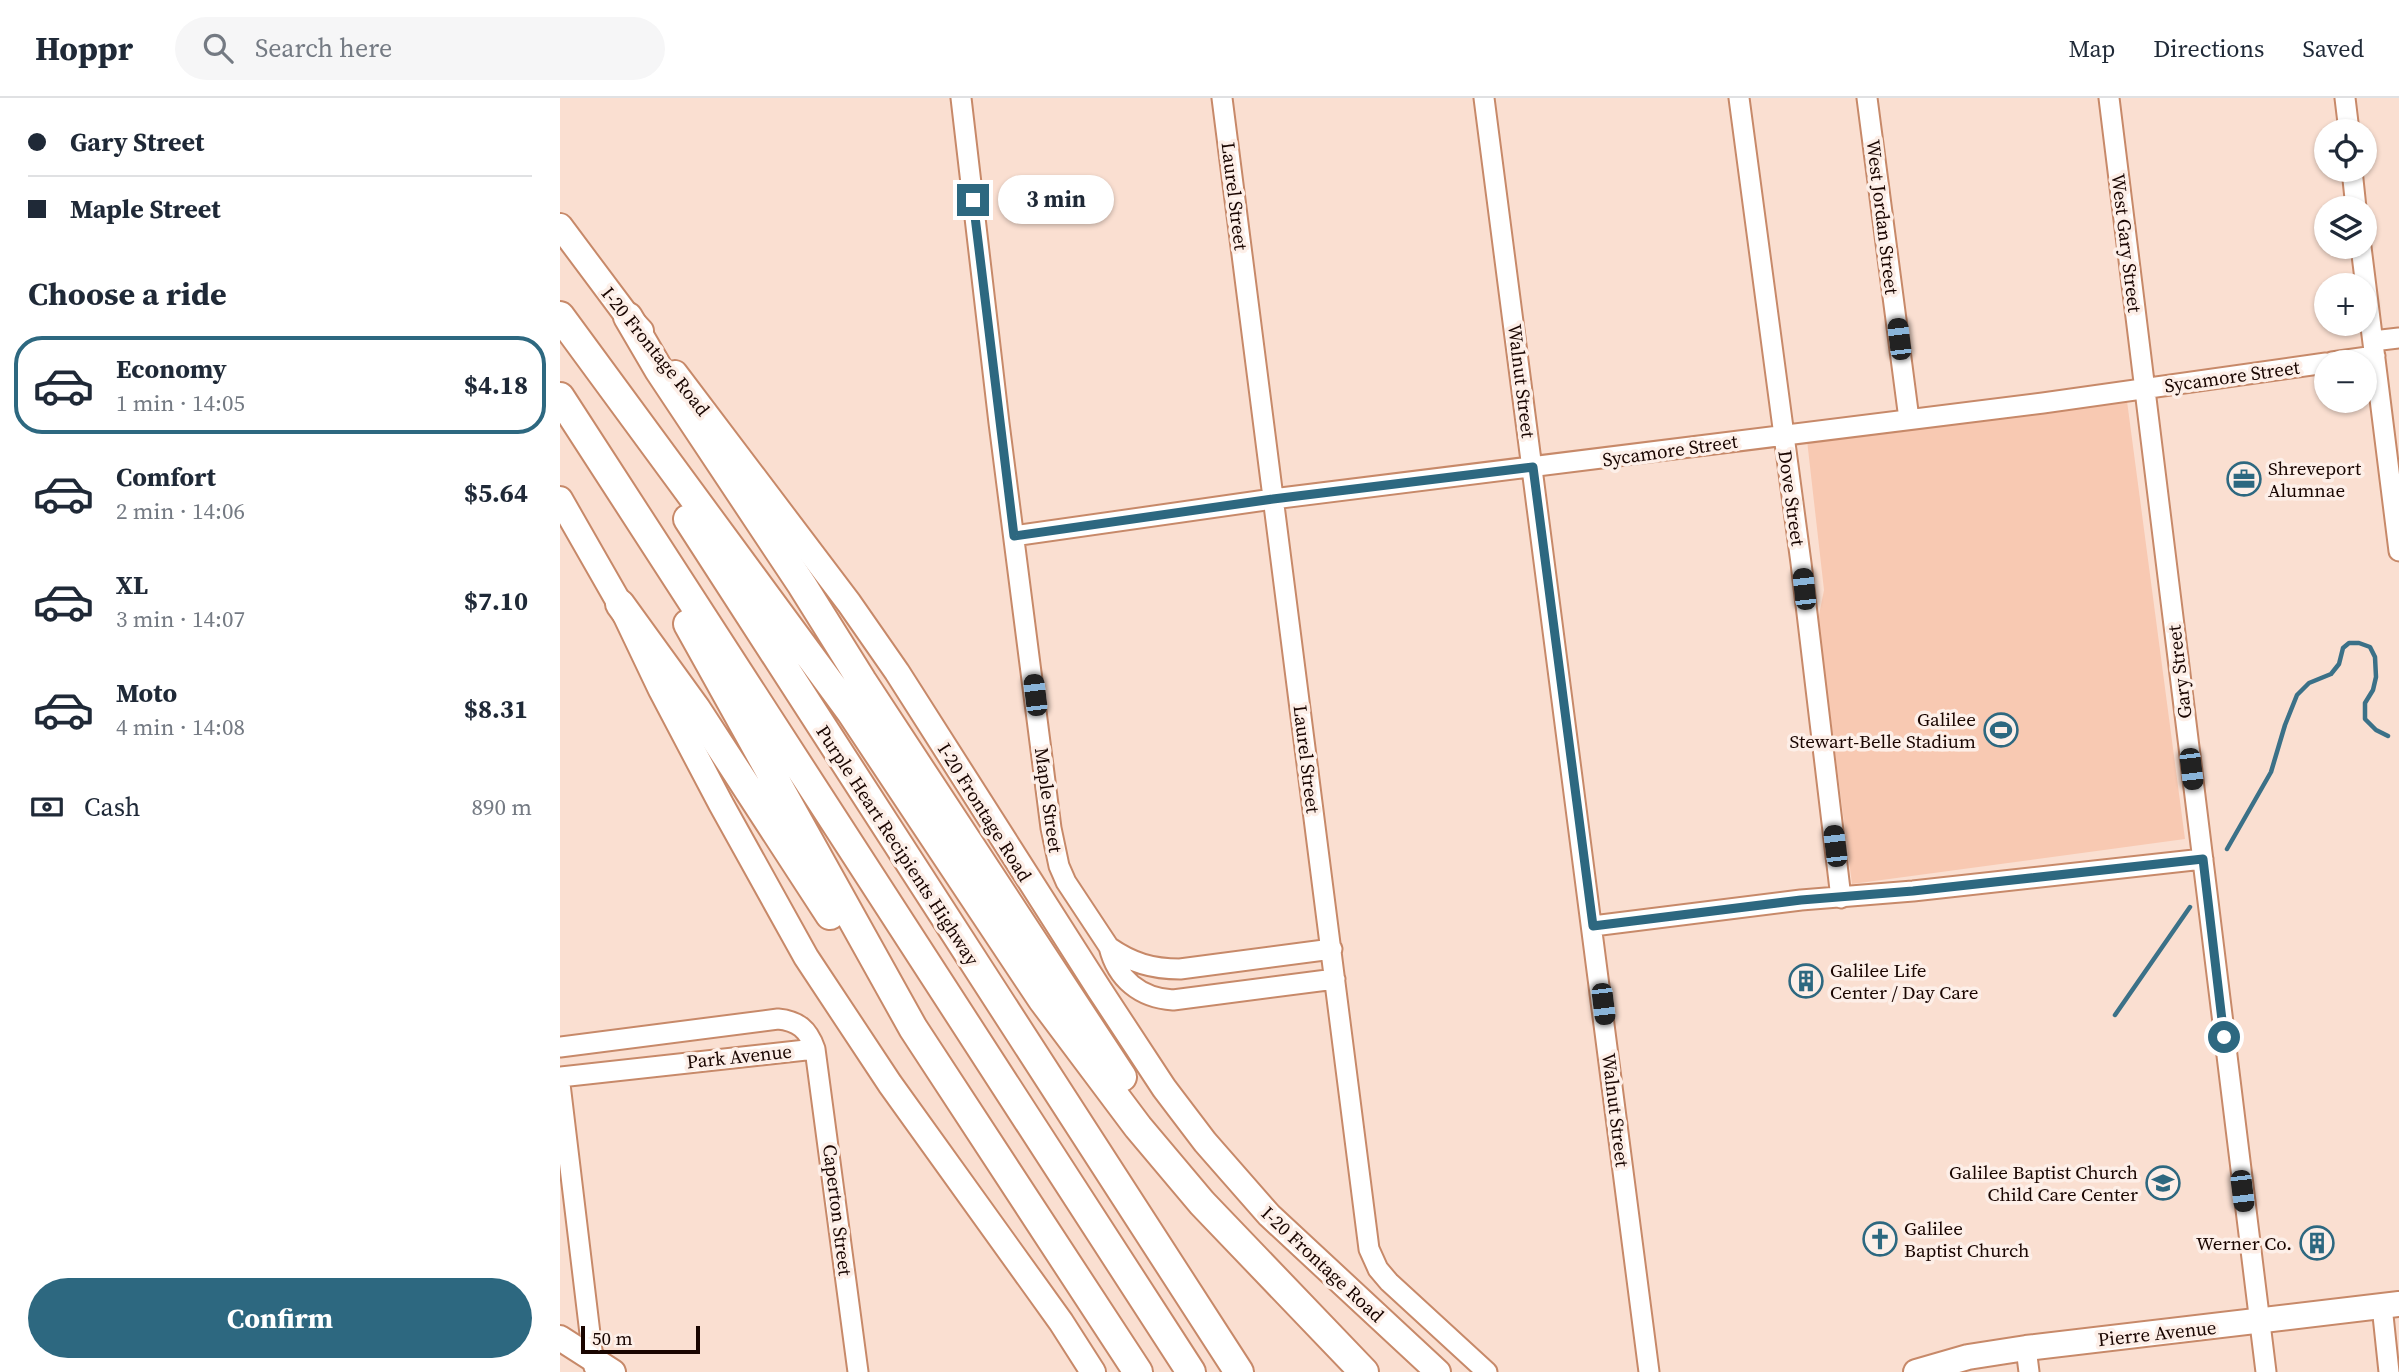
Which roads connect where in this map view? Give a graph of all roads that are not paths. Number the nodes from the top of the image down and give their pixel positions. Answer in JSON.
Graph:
{"nodes":[{"id":1,"x":961,"y":98,"type":"edge"},
{"id":2,"x":1222,"y":98,"type":"edge"},
{"id":3,"x":1484,"y":98,"type":"edge"},
{"id":4,"x":1739,"y":98,"type":"edge"},
{"id":5,"x":1867,"y":98,"type":"edge"},
{"id":6,"x":2109,"y":98,"type":"edge"},
{"id":7,"x":2345,"y":98,"type":"edge"},
{"id":8,"x":2348,"y":119,"type":"edge"},
{"id":9,"x":560,"y":226,"type":"edge"},
{"id":10,"x":2363,"y":259,"type":"edge"},
{"id":11,"x":560,"y":317,"type":"edge"},
{"id":12,"x":628,"y":317,"type":"junction"},
{"id":13,"x":2399,"y":338,"type":"edge"},
{"id":14,"x":2374,"y":349,"type":"junction"},
{"id":15,"x":2371,"y":350,"type":"edge"},
{"id":16,"x":2314,"y":365,"type":"edge"},
{"id":17,"x":2145,"y":388,"type":"junction"},
{"id":18,"x":560,"y":397,"type":"edge"},
{"id":19,"x":1909,"y":419,"type":"junction"},
{"id":20,"x":578,"y":425,"type":"junction"},
{"id":21,"x":1783,"y":435,"type":"junction"},
{"id":22,"x":1533,"y":467,"type":"junction"},
{"id":23,"x":560,"y":499,"type":"edge"},
{"id":24,"x":1273,"y":499,"type":"junction"},
{"id":25,"x":1014,"y":536,"type":"junction"},
{"id":26,"x":2399,"y":551,"type":"edge"},
{"id":27,"x":620,"y":604,"type":"junction"},
{"id":28,"x":2203,"y":859,"type":"junction"},
{"id":29,"x":1841,"y":898,"type":"junction"},
{"id":30,"x":1593,"y":926,"type":"junction"},
{"id":31,"x":1109,"y":947,"type":"junction"},
{"id":32,"x":1332,"y":948,"type":"junction"},
{"id":33,"x":1335,"y":979,"type":"junction"},
{"id":34,"x":913,"y":1028,"type":"junction"},
{"id":35,"x":560,"y":1047,"type":"edge"},
{"id":36,"x":816,"y":1049,"type":"junction"},
{"id":37,"x":560,"y":1077,"type":"edge"},
{"id":38,"x":560,"y":1084,"type":"edge"},
{"id":39,"x":1255,"y":1256,"type":"junction"},
{"id":40,"x":2390,"y":1305,"type":"edge"},
{"id":41,"x":2260,"y":1322,"type":"junction"},
{"id":42,"x":560,"y":1338,"type":"edge"},
{"id":43,"x":2028,"y":1360,"type":"edge"},
{"id":44,"x":600,"y":1368,"type":"edge"},
{"id":45,"x":859,"y":1372,"type":"edge"},
{"id":46,"x":1093,"y":1372,"type":"edge"},
{"id":47,"x":1138,"y":1372,"type":"edge"},
{"id":48,"x":1191,"y":1372,"type":"edge"},
{"id":49,"x":1239,"y":1372,"type":"edge"},
{"id":50,"x":1364,"y":1372,"type":"edge"},
{"id":51,"x":1438,"y":1372,"type":"edge"},
{"id":52,"x":1487,"y":1372,"type":"edge"},
{"id":53,"x":1649,"y":1372,"type":"edge"},
{"id":54,"x":1916,"y":1372,"type":"edge"},
{"id":55,"x":2266,"y":1372,"type":"edge"},
{"id":56,"x":2389,"y":1372,"type":"edge"}],
"edges":[{"from":1,"to":25,"type":"street","name":"Maple Street"},
{"from":2,"to":24,"type":"street","name":"Laurel Street"},
{"from":3,"to":22,"type":"street","name":"Walnut Street"},
{"from":4,"to":21,"type":"street","name":"Dove Street"},
{"from":5,"to":19,"type":"street","name":"West Jordan Street"},
{"from":6,"to":17,"type":"street","name":"West Gary Street"},
{"from":7,"to":8,"type":"street"},
{"from":9,"to":12,"type":"main road","name":"I-20 Frontage Road"},
{"from":10,"to":14,"type":"street"},
{"from":11,"to":39,"type":"highway"},
{"from":11,"to":49,"type":"highway","name":"Purple Heart Recipients Highway"},
{"from":12,"to":39,"type":"highway"},
{"from":12,"to":51,"type":"main road","name":"I-20 Frontage Road"},
{"from":13,"to":14,"type":"street"},
{"from":14,"to":15,"type":"street"},
{"from":14,"to":26,"type":"street"},
{"from":16,"to":17,"type":"street","name":"Sycamore Street"},
{"from":17,"to":19,"type":"street","name":"Sycamore Street"},
{"from":17,"to":28,"type":"street","name":"Gary Street"},
{"from":18,"to":20,"type":"highway","name":"Purple Heart Recipients Highway"},
{"from":19,"to":21,"type":"street","name":"Sycamore Street"},
{"from":20,"to":34,"type":"highway"},
{"from":20,"to":48,"type":"highway","name":"Purple Heart Recipients Highway"},
{"from":21,"to":22,"type":"street","name":"Sycamore Street"},
{"from":21,"to":29,"type":"street","name":"Dove Street"},
{"from":22,"to":24,"type":"street","name":"Sycamore Street"},
{"from":22,"to":30,"type":"street","name":"Walnut Street"},
{"from":23,"to":27,"type":"main road"},
{"from":24,"to":25,"type":"street","name":"Sycamore Street"},
{"from":24,"to":32,"type":"street","name":"Laurel Street"},
{"from":25,"to":31,"type":"street","name":"Maple Street"},
{"from":27,"to":34,"type":"highway"},
{"from":27,"to":46,"type":"main road"},
{"from":28,"to":29,"type":"street"},
{"from":28,"to":41,"type":"street","name":"Gary Street"},
{"from":29,"to":30,"type":"street"},
{"from":30,"to":53,"type":"street","name":"Walnut Street"},
{"from":31,"to":32,"type":"street"},
{"from":31,"to":33,"type":"street"},
{"from":32,"to":33,"type":"street","name":"Laurel Street"},
{"from":33,"to":52,"type":"street","name":"Laurel Street"},
{"from":34,"to":47,"type":"highway"},
{"from":35,"to":36,"type":"street","name":"Park Avenue"},
{"from":36,"to":37,"type":"street","name":"Park Avenue"},
{"from":36,"to":45,"type":"street","name":"Caperton Street"},
{"from":38,"to":44,"type":"street"},
{"from":39,"to":50,"type":"highway"},
{"from":40,"to":41,"type":"main road","name":"Pierre Avenue"},
{"from":40,"to":56,"type":"street"},
{"from":41,"to":43,"type":"main road","name":"Pierre Avenue"},
{"from":41,"to":55,"type":"street","name":"Gary Street"},
{"from":42,"to":44,"type":"main road"},
{"from":43,"to":54,"type":"main road","name":"Pierre Avenue"}]}
